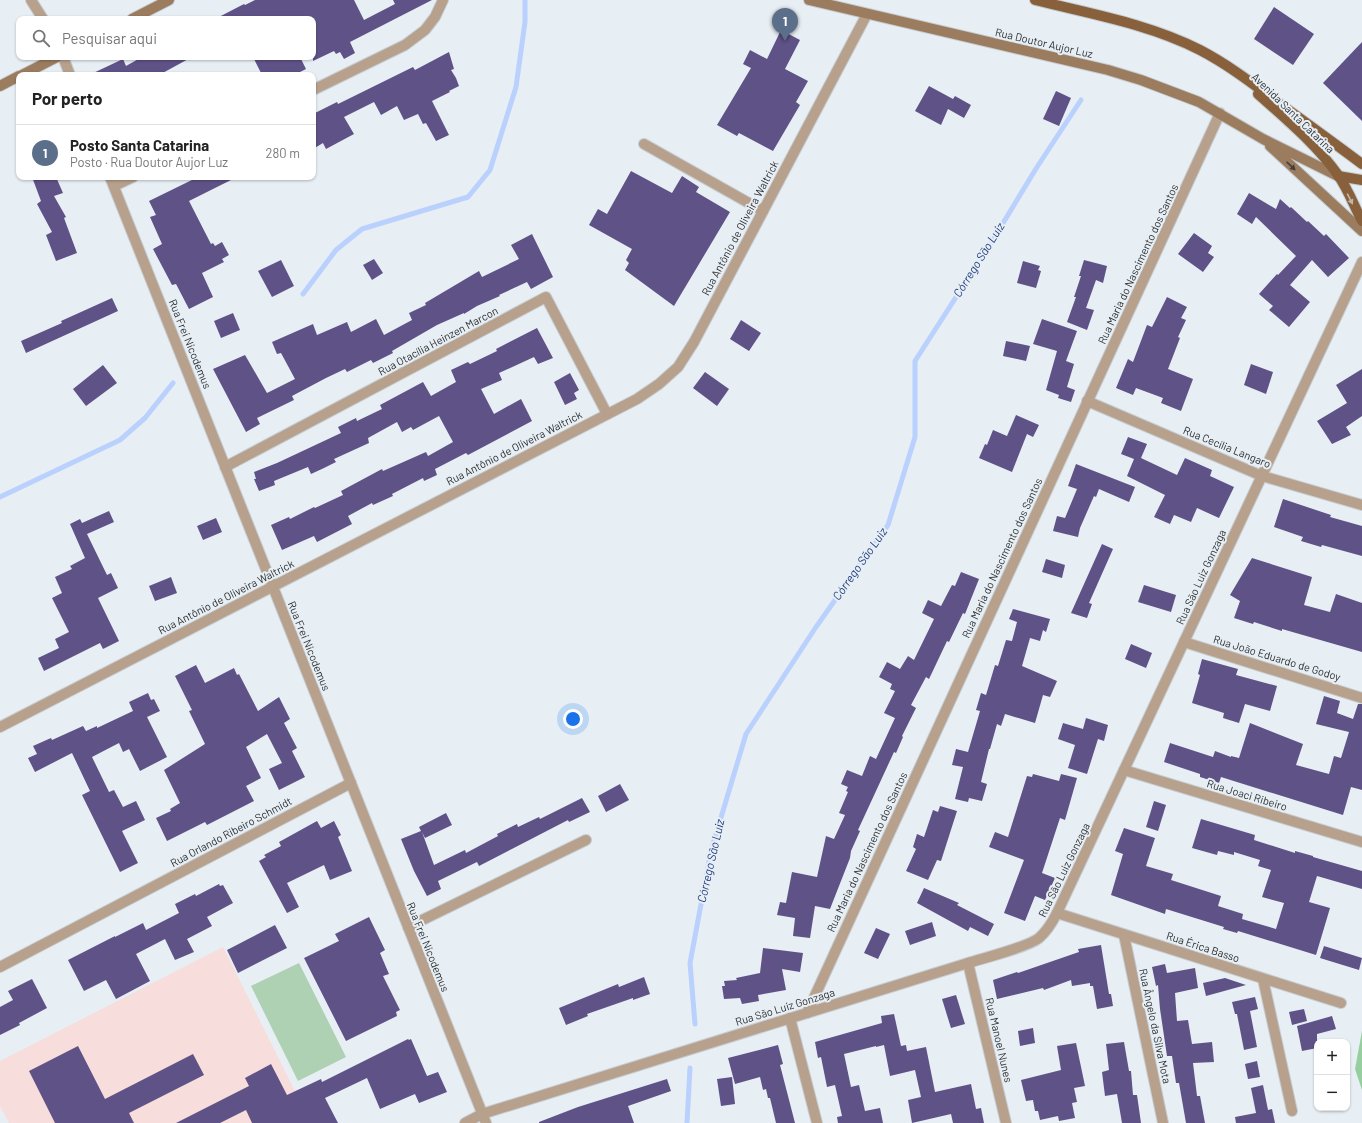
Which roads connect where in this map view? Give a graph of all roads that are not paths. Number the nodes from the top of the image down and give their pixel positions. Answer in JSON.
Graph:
{"nodes":[{"id":1,"x":31,"y":0,"type":"edge"},
{"id":2,"x":169,"y":0,"type":"edge"},
{"id":3,"x":443,"y":0,"type":"edge"},
{"id":4,"x":809,"y":0,"type":"edge"},
{"id":5,"x":1035,"y":0,"type":"edge"},
{"id":6,"x":867,"y":14,"type":"junction"},
{"id":7,"x":41,"y":16,"type":"edge"},
{"id":8,"x":138,"y":16,"type":"edge"},
{"id":9,"x":51,"y":60,"type":"edge"},
{"id":10,"x":64,"y":60,"type":"edge"},
{"id":11,"x":1227,"y":66,"type":"junction"},
{"id":12,"x":28,"y":72,"type":"edge"},
{"id":13,"x":69,"y":72,"type":"edge"},
{"id":14,"x":16,"y":78,"type":"edge"},
{"id":15,"x":0,"y":86,"type":"edge"},
{"id":16,"x":316,"y":89,"type":"edge"},
{"id":17,"x":1220,"y":113,"type":"junction"},
{"id":18,"x":1263,"y":139,"type":"junction"},
{"id":19,"x":644,"y":144,"type":"dead end"},
{"id":20,"x":1362,"y":164,"type":"edge"},
{"id":21,"x":1338,"y":176,"type":"junction"},
{"id":22,"x":1362,"y":180,"type":"edge"},
{"id":23,"x":112,"y":182,"type":"edge"},
{"id":24,"x":763,"y":211,"type":"junction"},
{"id":25,"x":1362,"y":221,"type":"edge"},
{"id":26,"x":1362,"y":231,"type":"edge"},
{"id":27,"x":1362,"y":262,"type":"edge"},
{"id":28,"x":1088,"y":401,"type":"junction"},
{"id":29,"x":607,"y":414,"type":"junction"},
{"id":30,"x":225,"y":467,"type":"junction"},
{"id":31,"x":1262,"y":476,"type":"junction"},
{"id":32,"x":1362,"y":505,"type":"edge"},
{"id":33,"x":273,"y":586,"type":"junction"},
{"id":34,"x":1184,"y":642,"type":"junction"},
{"id":35,"x":1362,"y":698,"type":"edge"},
{"id":36,"x":0,"y":727,"type":"edge"},
{"id":37,"x":1124,"y":770,"type":"junction"},
{"id":38,"x":351,"y":783,"type":"junction"},
{"id":39,"x":586,"y":840,"type":"dead end"},
{"id":40,"x":1362,"y":842,"type":"edge"},
{"id":41,"x":1058,"y":914,"type":"junction"},
{"id":42,"x":408,"y":927,"type":"junction"},
{"id":43,"x":1124,"y":935,"type":"junction"},
{"id":44,"x":968,"y":963,"type":"junction"},
{"id":45,"x":0,"y":967,"type":"edge"},
{"id":46,"x":1263,"y":979,"type":"junction"},
{"id":47,"x":1341,"y":1003,"type":"dead end"},
{"id":48,"x":807,"y":1013,"type":"junction"},
{"id":49,"x":790,"y":1018,"type":"junction"},
{"id":50,"x":1292,"y":1111,"type":"dead end"},
{"id":51,"x":484,"y":1119,"type":"edge"},
{"id":52,"x":465,"y":1123,"type":"edge"},
{"id":53,"x":817,"y":1123,"type":"edge"},
{"id":54,"x":1006,"y":1123,"type":"edge"},
{"id":55,"x":1164,"y":1123,"type":"edge"}],
"edges":[{"from":1,"to":7,"type":"street"},
{"from":2,"to":8,"type":"street"},
{"from":3,"to":16,"type":"street"},
{"from":4,"to":6,"type":"street","name":"Rua Doutor Aujor Luz"},
{"from":5,"to":11,"type":"main road","name":"Avenida Santa Catarina"},
{"from":6,"to":17,"type":"street","name":"Rua Doutor Aujor Luz"},
{"from":6,"to":24,"type":"street","name":"Rua Antônio de Oliveira Waltrick"},
{"from":9,"to":12,"type":"street"},
{"from":10,"to":13,"type":"street"},
{"from":11,"to":20,"type":"main road","name":"Avenida Santa Catarina"},
{"from":11,"to":21,"type":"main road","name":"Avenida Santa Catarina"},
{"from":14,"to":15,"type":"street"},
{"from":17,"to":18,"type":"street","name":"Rua Doutor Aujor Luz"},
{"from":17,"to":28,"type":"street","name":"Rua Maria do Nascimento dos Santos"},
{"from":18,"to":21,"type":"street","name":"Rua Doutor Aujor Luz"},
{"from":18,"to":26,"type":"street","name":"Rua Doutor Aujor Luz","one_way":true},
{"from":19,"to":24,"type":"street"},
{"from":21,"to":22,"type":"main road"},
{"from":21,"to":25,"type":"main road","name":"Avenida Santa Catarina","one_way":true},
{"from":23,"to":30,"type":"street","name":"Rua Frei Nicodemus"},
{"from":24,"to":29,"type":"street","name":"Rua Antônio de Oliveira Waltrick"},
{"from":27,"to":31,"type":"street","name":"Rua São Luiz Gonzaga"},
{"from":28,"to":31,"type":"street","name":"Rua Cecília Langaro"},
{"from":28,"to":48,"type":"street","name":"Rua Maria do Nascimento dos Santos"},
{"from":29,"to":30,"type":"street","name":"Rua Otacília Heinzen Marcon"},
{"from":29,"to":33,"type":"street","name":"Rua Antônio de Oliveira Waltrick"},
{"from":30,"to":33,"type":"street","name":"Rua Frei Nicodemus"},
{"from":31,"to":32,"type":"street","name":"Rua Cecília Langaro"},
{"from":31,"to":34,"type":"street","name":"Rua São Luiz Gonzaga"},
{"from":33,"to":36,"type":"street","name":"Rua Antônio de Oliveira Waltrick"},
{"from":33,"to":38,"type":"street","name":"Rua Frei Nicodemus"},
{"from":34,"to":35,"type":"street","name":"Rua João Eduardo de Godoy"},
{"from":34,"to":37,"type":"street","name":"Rua São Luiz Gonzaga"},
{"from":37,"to":40,"type":"street","name":"Rua Joaci Ribeiro"},
{"from":37,"to":41,"type":"street","name":"Rua São Luiz Gonzaga"},
{"from":38,"to":42,"type":"street","name":"Rua Frei Nicodemus"},
{"from":38,"to":45,"type":"street","name":"Rua Orlando Ribeiro Schmidt"},
{"from":39,"to":42,"type":"street"},
{"from":41,"to":43,"type":"street","name":"Rua Érica Basso"},
{"from":41,"to":44,"type":"street","name":"Rua São Luiz Gonzaga"},
{"from":42,"to":51,"type":"street","name":"Rua Frei Nicodemus"},
{"from":43,"to":46,"type":"street","name":"Rua Érica Basso"},
{"from":43,"to":55,"type":"street","name":"Rua Ângelo da Silva Mota"},
{"from":44,"to":48,"type":"street","name":"Rua São Luiz Gonzaga"},
{"from":44,"to":54,"type":"street","name":"Rua Manoel Nunes"},
{"from":46,"to":47,"type":"street","name":"Rua Érica Basso"},
{"from":46,"to":50,"type":"street"},
{"from":48,"to":49,"type":"street","name":"Rua São Luiz Gonzaga"},
{"from":49,"to":51,"type":"street","name":"Rua São Luiz Gonzaga"},
{"from":49,"to":53,"type":"street"},
{"from":51,"to":52,"type":"street","name":"Rua São Luiz Gonzaga"}]}
